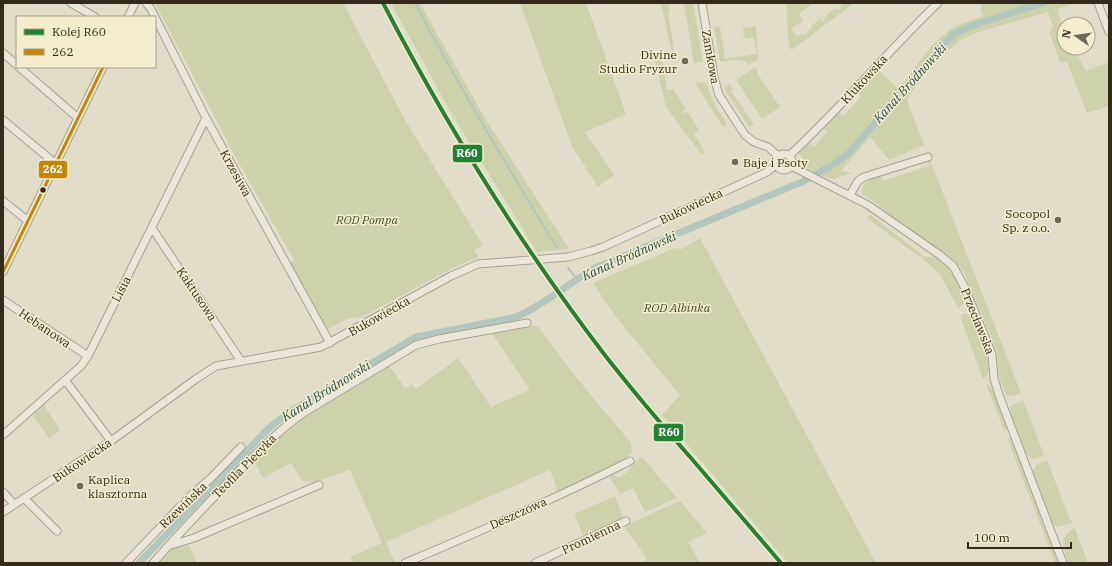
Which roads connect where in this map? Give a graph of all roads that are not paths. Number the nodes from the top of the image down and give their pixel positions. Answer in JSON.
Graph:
{"nodes":[{"id":1,"x":71,"y":3,"type":"edge"},
{"id":2,"x":135,"y":3,"type":"edge"},
{"id":3,"x":146,"y":3,"type":"edge"},
{"id":4,"x":702,"y":3,"type":"edge"},
{"id":5,"x":938,"y":3,"type":"edge"},
{"id":6,"x":1098,"y":4,"type":"edge"},
{"id":7,"x":93,"y":16,"type":"edge"},
{"id":8,"x":128,"y":16,"type":"edge"},
{"id":9,"x":155,"y":16,"type":"edge"},
{"id":10,"x":156,"y":19,"type":"edge"},
{"id":11,"x":1109,"y":32,"type":"edge"},
{"id":12,"x":3,"y":53,"type":"edge"},
{"id":13,"x":16,"y":64,"type":"edge"},
{"id":14,"x":20,"y":68,"type":"edge"},
{"id":15,"x":103,"y":68,"type":"edge"},
{"id":16,"x":78,"y":118,"type":"junction"},
{"id":17,"x":206,"y":118,"type":"junction"},
{"id":18,"x":3,"y":120,"type":"edge"},
{"id":19,"x":790,"y":155,"type":"junction"},
{"id":20,"x":778,"y":156,"type":"junction"},
{"id":21,"x":928,"y":156,"type":"dead end"},
{"id":22,"x":56,"y":164,"type":"junction"},
{"id":23,"x":776,"y":166,"type":"junction"},
{"id":24,"x":791,"y":166,"type":"junction"},
{"id":25,"x":850,"y":195,"type":"junction"},
{"id":26,"x":3,"y":201,"type":"edge"},
{"id":27,"x":28,"y":221,"type":"junction"},
{"id":28,"x":152,"y":228,"type":"junction"},
{"id":29,"x":3,"y":272,"type":"edge"},
{"id":30,"x":3,"y":300,"type":"edge"},
{"id":31,"x":527,"y":323,"type":"dead end"},
{"id":32,"x":330,"y":343,"type":"junction"},
{"id":33,"x":88,"y":356,"type":"junction"},
{"id":34,"x":241,"y":361,"type":"junction"},
{"id":35,"x":65,"y":380,"type":"junction"},
{"id":36,"x":3,"y":435,"type":"edge"},
{"id":37,"x":111,"y":441,"type":"junction"},
{"id":38,"x":241,"y":447,"type":"dead end"},
{"id":39,"x":630,"y":461,"type":"dead end"},
{"id":40,"x":319,"y":485,"type":"dead end"},
{"id":41,"x":3,"y":492,"type":"edge"},
{"id":42,"x":24,"y":498,"type":"junction"},
{"id":43,"x":14,"y":504,"type":"junction"},
{"id":44,"x":3,"y":512,"type":"edge"},
{"id":45,"x":626,"y":521,"type":"dead end"},
{"id":46,"x":57,"y":531,"type":"dead end"},
{"id":47,"x":168,"y":546,"type":"junction"},
{"id":48,"x":126,"y":563,"type":"edge"},
{"id":49,"x":153,"y":563,"type":"edge"},
{"id":50,"x":405,"y":563,"type":"edge"},
{"id":51,"x":535,"y":563,"type":"edge"},
{"id":52,"x":1063,"y":563,"type":"edge"}],
"edges":[{"from":1,"to":7,"type":"street"},
{"from":2,"to":8,"type":"street"},
{"from":3,"to":9,"type":"street","name":"Krzesiwa"},
{"from":4,"to":20,"type":"street","name":"Zamkowa"},
{"from":5,"to":19,"type":"street","name":"Klukowska"},
{"from":6,"to":11,"type":"street"},
{"from":10,"to":17,"type":"street","name":"Krzesiwa"},
{"from":12,"to":13,"type":"street"},
{"from":14,"to":16,"type":"street"},
{"from":15,"to":16,"type":"street"},
{"from":16,"to":22,"type":"street"},
{"from":17,"to":28,"type":"street","name":"Lisia"},
{"from":17,"to":32,"type":"street","name":"Krzesiwa"},
{"from":18,"to":22,"type":"street"},
{"from":19,"to":20,"type":"street"},
{"from":19,"to":24,"type":"street"},
{"from":20,"to":23,"type":"street"},
{"from":21,"to":25,"type":"street"},
{"from":22,"to":27,"type":"street"},
{"from":23,"to":24,"type":"street"},
{"from":23,"to":32,"type":"street","name":"Bukowiecka"},
{"from":24,"to":25,"type":"street"},
{"from":25,"to":52,"type":"street","name":"Przecławska"},
{"from":26,"to":27,"type":"street"},
{"from":27,"to":29,"type":"street"},
{"from":28,"to":33,"type":"street","name":"Lisia"},
{"from":28,"to":34,"type":"street","name":"Kaktusowa"},
{"from":30,"to":33,"type":"street","name":"Hebanowa"},
{"from":31,"to":47,"type":"street","name":"Teofila Piecyka"},
{"from":32,"to":34,"type":"street","name":"Bukowiecka"},
{"from":33,"to":35,"type":"street","name":"Lisia"},
{"from":34,"to":37,"type":"street","name":"Bukowiecka"},
{"from":35,"to":36,"type":"street","name":"Lisia"},
{"from":35,"to":37,"type":"street"},
{"from":37,"to":42,"type":"street","name":"Bukowiecka"},
{"from":38,"to":48,"type":"street","name":"Rzewińska"},
{"from":39,"to":50,"type":"street","name":"Deszczowa"},
{"from":40,"to":47,"type":"street"},
{"from":41,"to":43,"type":"street"},
{"from":42,"to":43,"type":"street","name":"Bukowiecka"},
{"from":42,"to":46,"type":"street"},
{"from":43,"to":44,"type":"street","name":"Bukowiecka"},
{"from":45,"to":51,"type":"street","name":"Promienna"},
{"from":47,"to":49,"type":"street","name":"Teofila Piecyka"}]}
